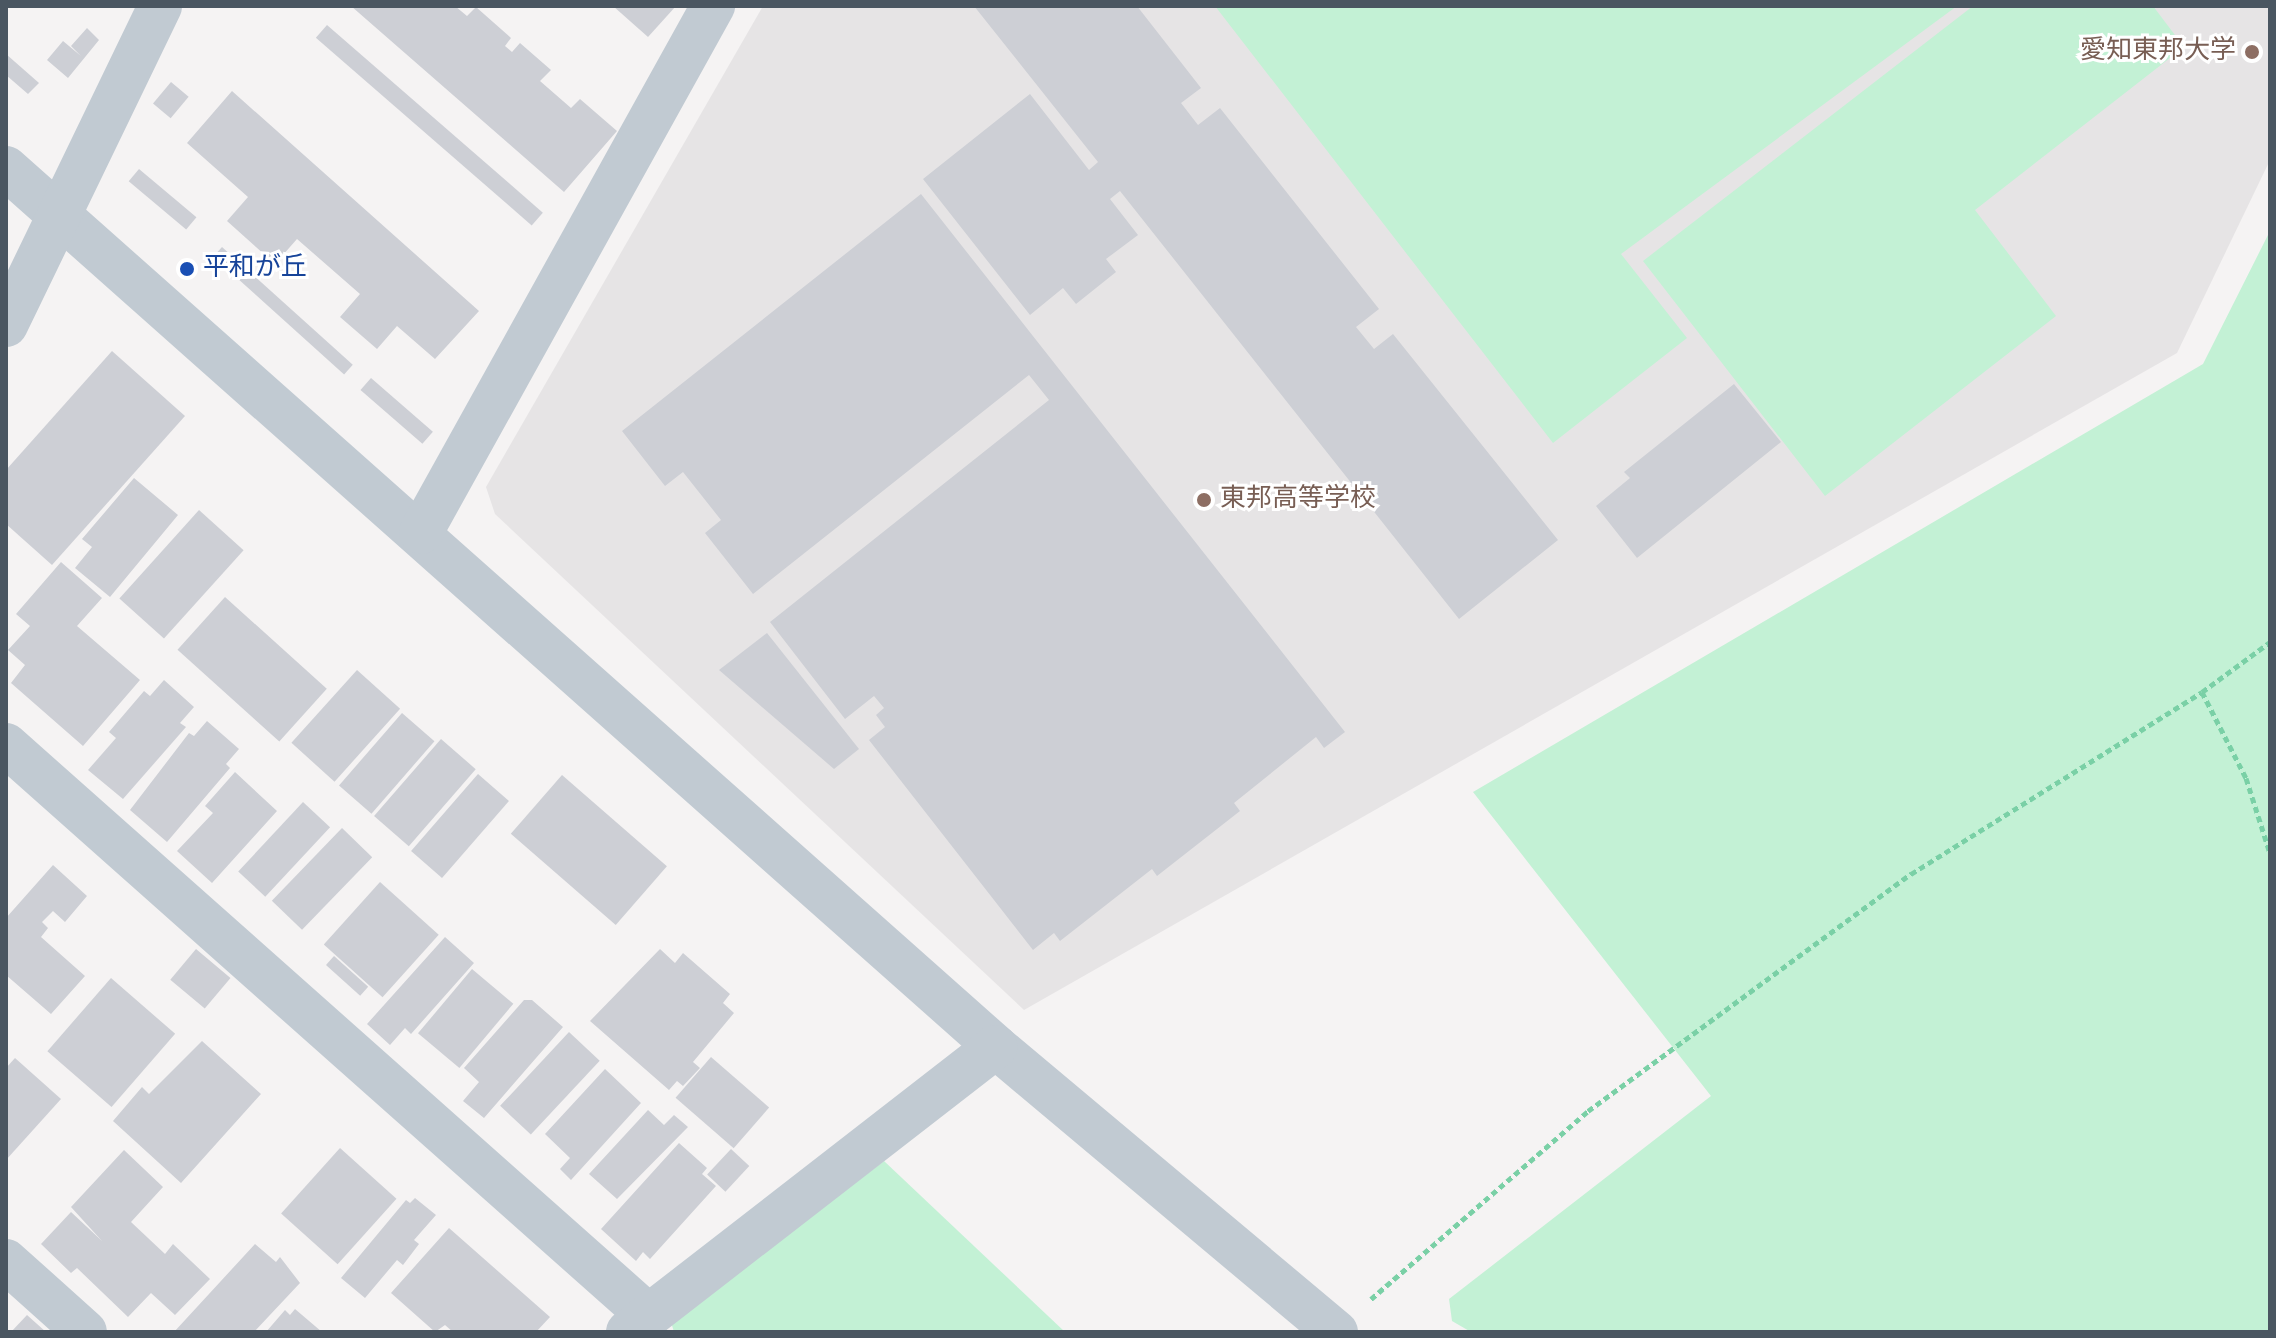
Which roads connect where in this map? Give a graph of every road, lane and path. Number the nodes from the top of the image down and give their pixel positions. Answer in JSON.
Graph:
{"nodes":[{"id":1,"x":160,"y":6,"type":"edge"},
{"id":2,"x":713,"y":6,"type":"edge"},
{"id":3,"x":6,"y":168,"type":"edge"},
{"id":4,"x":57,"y":212,"type":"junction"},
{"id":5,"x":6,"y":325,"type":"edge"},
{"id":6,"x":421,"y":532,"type":"junction"},
{"id":7,"x":2270,"y":642,"type":"edge"},
{"id":8,"x":2202,"y":692,"type":"junction"},
{"id":9,"x":6,"y":745,"type":"edge"},
{"id":10,"x":2270,"y":853,"type":"edge"},
{"id":11,"x":996,"y":1047,"type":"junction"},
{"id":12,"x":6,"y":1261,"type":"edge"},
{"id":13,"x":638,"y":1324,"type":"edge"},
{"id":14,"x":85,"y":1332,"type":"edge"},
{"id":15,"x":1334,"y":1332,"type":"edge"}],
"edges":[{"from":1,"to":4,"type":"street"},
{"from":2,"to":6,"type":"street"},
{"from":3,"to":4,"type":"street"},
{"from":4,"to":5,"type":"street"},
{"from":4,"to":6,"type":"street"},
{"from":6,"to":11,"type":"street"},
{"from":7,"to":8,"type":"path"},
{"from":8,"to":10,"type":"path"},
{"from":8,"to":15,"type":"path"},
{"from":9,"to":13,"type":"street"},
{"from":11,"to":13,"type":"street"},
{"from":11,"to":15,"type":"street"},
{"from":12,"to":14,"type":"street"}]}
